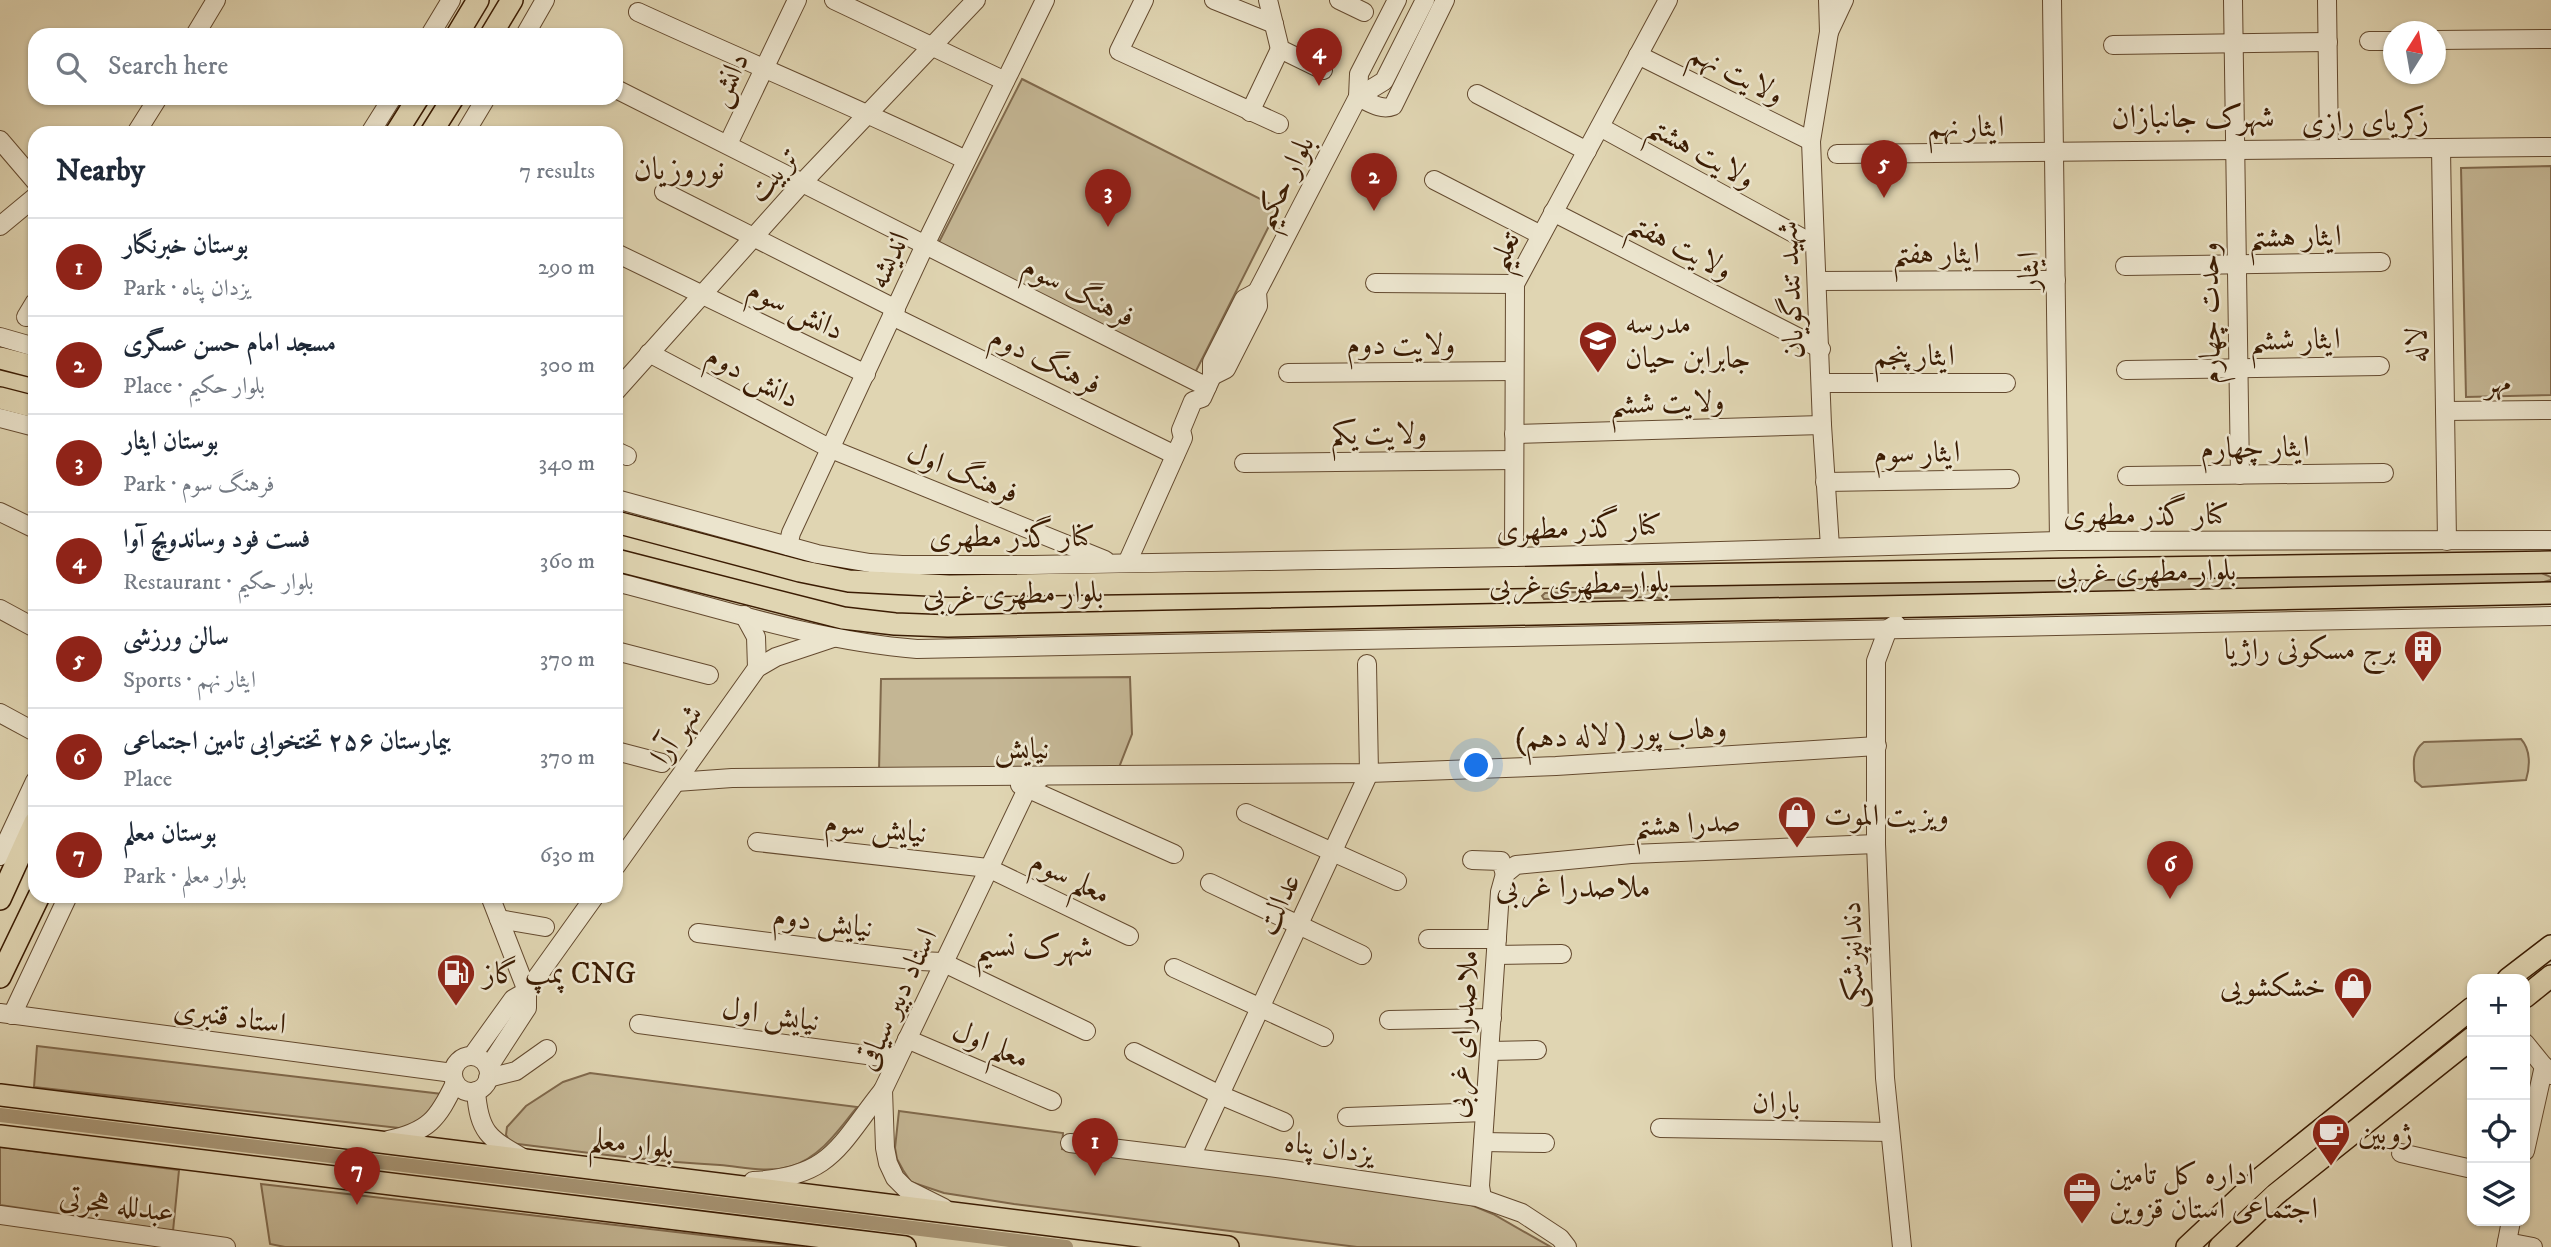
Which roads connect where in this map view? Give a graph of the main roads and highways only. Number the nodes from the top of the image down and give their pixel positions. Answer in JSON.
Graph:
{"nodes":[{"id":1,"x":478,"y":0,"type":"edge"},
{"id":2,"x":512,"y":0,"type":"edge"},
{"id":3,"x":461,"y":28,"type":"edge"},
{"id":4,"x":495,"y":28,"type":"edge"},
{"id":5,"x":414,"y":105,"type":"edge"},
{"id":6,"x":449,"y":105,"type":"edge"},
{"id":7,"x":400,"y":126,"type":"edge"},
{"id":8,"x":435,"y":126,"type":"edge"},
{"id":9,"x":4,"y":345,"type":"edge"},
{"id":10,"x":28,"y":362,"type":"edge"},
{"id":11,"x":0,"y":398,"type":"edge"},
{"id":12,"x":28,"y":405,"type":"edge"},
{"id":13,"x":623,"y":524,"type":"edge"},
{"id":14,"x":623,"y":562,"type":"edge"},
{"id":15,"x":2551,"y":562,"type":"edge"},
{"id":16,"x":1491,"y":578,"type":"junction"},
{"id":17,"x":1542,"y":578,"type":"junction"},
{"id":18,"x":2551,"y":593,"type":"edge"},
{"id":19,"x":1542,"y":613,"type":"junction"},
{"id":20,"x":1493,"y":614,"type":"junction"},
{"id":21,"x":17,"y":820,"type":"edge"},
{"id":22,"x":0,"y":899,"type":"edge"},
{"id":23,"x":37,"y":903,"type":"edge"},
{"id":24,"x":2551,"y":946,"type":"edge"},
{"id":25,"x":2515,"y":974,"type":"edge"},
{"id":26,"x":2551,"y":976,"type":"edge"},
{"id":27,"x":0,"y":977,"type":"edge"},
{"id":28,"x":2530,"y":993,"type":"edge"},
{"id":29,"x":2467,"y":1012,"type":"edge"},
{"id":30,"x":2467,"y":1042,"type":"edge"},
{"id":31,"x":0,"y":1078,"type":"edge"},
{"id":32,"x":0,"y":1095,"type":"edge"},
{"id":33,"x":28,"y":1098,"type":"junction"},
{"id":34,"x":0,"y":1136,"type":"edge"},
{"id":35,"x":905,"y":1247,"type":"edge"},
{"id":36,"x":1228,"y":1247,"type":"edge"},
{"id":37,"x":2187,"y":1247,"type":"edge"},
{"id":38,"x":2220,"y":1247,"type":"edge"}],
"edges":[{"from":1,"to":3,"type":"main road"},
{"from":2,"to":4,"type":"main road"},
{"from":5,"to":7,"type":"main road"},
{"from":6,"to":8,"type":"main road"},
{"from":9,"to":10,"type":"main road"},
{"from":11,"to":12,"type":"main road"},
{"from":13,"to":16,"type":"main road","name":"بلوار مطهری غربی"},
{"from":14,"to":20,"type":"main road","name":"بلوار مطهری غربی"},
{"from":15,"to":17,"type":"main road","name":"بلوار مطهری غربی"},
{"from":16,"to":17,"type":"main road","name":"بلوار مطهری غربی"},
{"from":16,"to":20,"type":"main road"},
{"from":17,"to":19,"type":"main road"},
{"from":18,"to":19,"type":"main road","name":"بلوار مطهری غربی"},
{"from":19,"to":20,"type":"main road","name":"بلوار مطهری غربی"},
{"from":21,"to":22,"type":"main road"},
{"from":23,"to":27,"type":"main road"},
{"from":24,"to":25,"type":"main road"},
{"from":26,"to":28,"type":"main road"},
{"from":29,"to":37,"type":"main road"},
{"from":30,"to":38,"type":"main road"},
{"from":31,"to":33,"type":"main road"},
{"from":32,"to":33,"type":"main road","name":"بلوار معلم"},
{"from":33,"to":36,"type":"main road","name":"بلوار معلم"},
{"from":34,"to":35,"type":"main road"}]}
